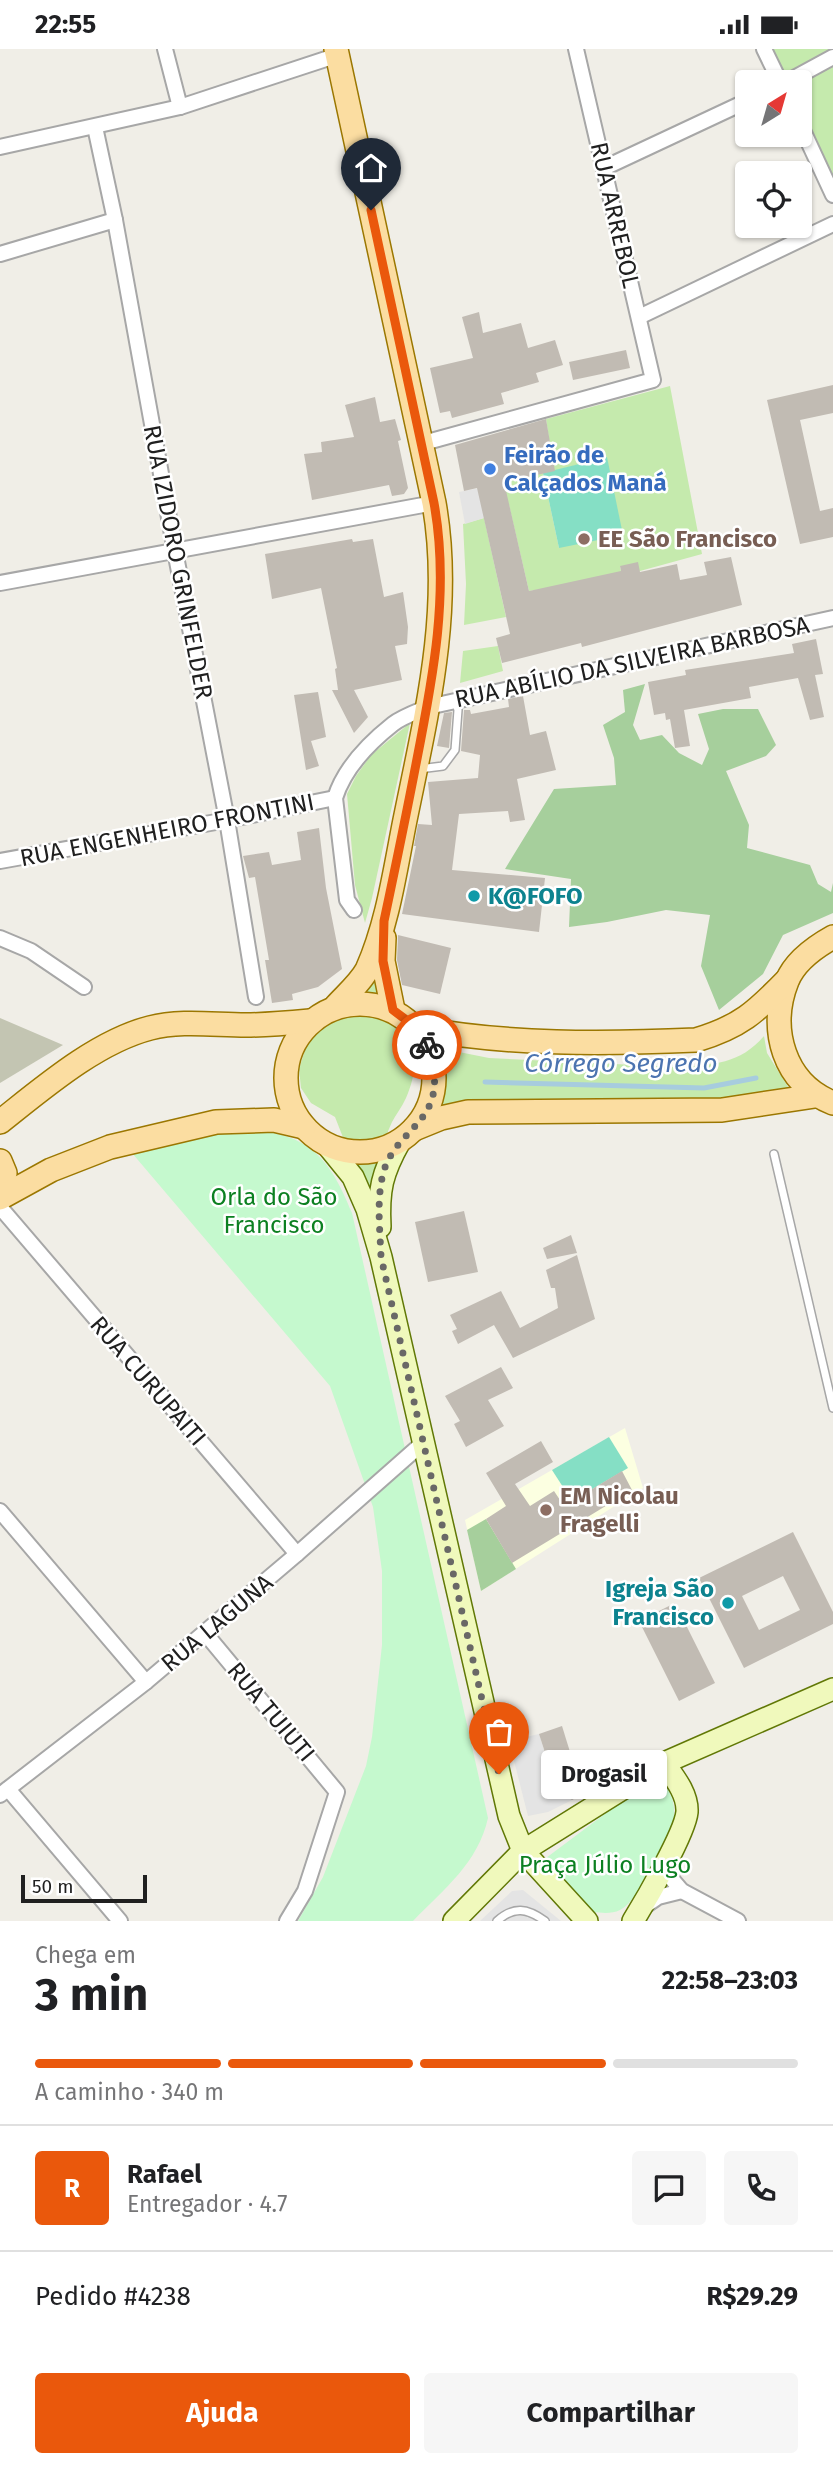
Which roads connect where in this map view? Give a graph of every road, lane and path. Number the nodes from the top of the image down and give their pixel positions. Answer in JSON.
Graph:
{"nodes":[{"id":1,"x":164,"y":49,"type":"edge"},
{"id":2,"x":576,"y":49,"type":"edge"},
{"id":3,"x":765,"y":49,"type":"edge"},
{"id":4,"x":337,"y":52,"type":"edge"},
{"id":5,"x":833,"y":57,"type":"edge"},
{"id":6,"x":775,"y":70,"type":"edge"},
{"id":7,"x":809,"y":70,"type":"edge"},
{"id":8,"x":180,"y":107,"type":"junction"},
{"id":9,"x":735,"y":107,"type":"edge"},
{"id":10,"x":95,"y":127,"type":"junction"},
{"id":11,"x":0,"y":147,"type":"edge"},
{"id":12,"x":811,"y":147,"type":"edge"},
{"id":13,"x":604,"y":168,"type":"junction"},
{"id":14,"x":833,"y":195,"type":"edge"},
{"id":15,"x":115,"y":220,"type":"junction"},
{"id":16,"x":833,"y":224,"type":"edge"},
{"id":17,"x":0,"y":254,"type":"edge"},
{"id":18,"x":639,"y":317,"type":"junction"},
{"id":19,"x":420,"y":443,"type":"junction"},
{"id":20,"x":434,"y":503,"type":"junction"},
{"id":21,"x":175,"y":551,"type":"junction"},
{"id":22,"x":0,"y":583,"type":"edge"},
{"id":23,"x":833,"y":618,"type":"edge"},
{"id":24,"x":455,"y":701,"type":"junction"},
{"id":25,"x":428,"y":707,"type":"junction"},
{"id":26,"x":415,"y":770,"type":"junction"},
{"id":27,"x":335,"y":798,"type":"junction"},
{"id":28,"x":227,"y":820,"type":"junction"},
{"id":29,"x":0,"y":861,"type":"edge"},
{"id":30,"x":354,"y":910,"type":"dead end"},
{"id":31,"x":384,"y":921,"type":"junction"},
{"id":32,"x":0,"y":937,"type":"edge"},
{"id":33,"x":833,"y":937,"type":"edge"},
{"id":34,"x":787,"y":980,"type":"junction"},
{"id":35,"x":84,"y":987,"type":"dead end"},
{"id":36,"x":256,"y":997,"type":"dead end"},
{"id":37,"x":336,"y":1006,"type":"junction"},
{"id":38,"x":393,"y":1010,"type":"junction"},
{"id":39,"x":310,"y":1021,"type":"junction"},
{"id":40,"x":417,"y":1028,"type":"junction"},
{"id":41,"x":824,"y":1100,"type":"edge"},
{"id":42,"x":0,"y":1122,"type":"edge"},
{"id":43,"x":304,"y":1127,"type":"junction"},
{"id":44,"x":407,"y":1135,"type":"junction"},
{"id":45,"x":327,"y":1145,"type":"junction"},
{"id":46,"x":774,"y":1154,"type":"dead end"},
{"id":47,"x":0,"y":1161,"type":"edge"},
{"id":48,"x":0,"y":1190,"type":"edge"},
{"id":49,"x":0,"y":1198,"type":"edge"},
{"id":50,"x":0,"y":1207,"type":"edge"},
{"id":51,"x":381,"y":1257,"type":"junction"},
{"id":52,"x":833,"y":1408,"type":"edge"},
{"id":53,"x":425,"y":1441,"type":"junction"},
{"id":54,"x":0,"y":1511,"type":"edge"},
{"id":55,"x":297,"y":1554,"type":"junction"},
{"id":56,"x":205,"y":1633,"type":"junction"},
{"id":57,"x":146,"y":1682,"type":"junction"},
{"id":58,"x":833,"y":1689,"type":"edge"},
{"id":59,"x":664,"y":1763,"type":"junction"},
{"id":60,"x":4,"y":1792,"type":"edge"},
{"id":61,"x":523,"y":1851,"type":"junction"},
{"id":62,"x":667,"y":1858,"type":"junction"},
{"id":63,"x":682,"y":1891,"type":"junction"},
{"id":64,"x":637,"y":1915,"type":"edge"},
{"id":65,"x":120,"y":1921,"type":"edge"},
{"id":66,"x":287,"y":1921,"type":"edge"},
{"id":67,"x":454,"y":1921,"type":"edge"},
{"id":68,"x":497,"y":1921,"type":"edge"},
{"id":69,"x":545,"y":1921,"type":"edge"},
{"id":70,"x":587,"y":1921,"type":"edge"},
{"id":71,"x":621,"y":1921,"type":"edge"},
{"id":72,"x":738,"y":1921,"type":"edge"}],
"edges":[{"from":1,"to":8,"type":"street"},
{"from":2,"to":13,"type":"street","name":"RUA ARREBOL"},
{"from":3,"to":6,"type":"street"},
{"from":4,"to":8,"type":"street"},
{"from":4,"to":19,"type":"main road"},
{"from":5,"to":7,"type":"street"},
{"from":8,"to":10,"type":"street"},
{"from":9,"to":13,"type":"street"},
{"from":10,"to":11,"type":"street"},
{"from":10,"to":15,"type":"street","name":"RUA IZIDORO GRINFELDER"},
{"from":12,"to":14,"type":"street"},
{"from":13,"to":18,"type":"street","name":"RUA ARREBOL"},
{"from":15,"to":17,"type":"street"},
{"from":15,"to":21,"type":"street","name":"RUA IZIDORO GRINFELDER"},
{"from":16,"to":18,"type":"street"},
{"from":18,"to":19,"type":"street","name":"RUA ARREBOL"},
{"from":19,"to":20,"type":"main road"},
{"from":20,"to":21,"type":"street"},
{"from":20,"to":25,"type":"main road"},
{"from":21,"to":22,"type":"street"},
{"from":21,"to":28,"type":"street","name":"RUA IZIDORO GRINFELDER"},
{"from":23,"to":24,"type":"street","name":"RUA ABÍLIO DA SILVEIRA BARBOSA"},
{"from":24,"to":25,"type":"street","name":"RUA ABÍLIO DA SILVEIRA BARBOSA"},
{"from":24,"to":26,"type":"lane"},
{"from":25,"to":26,"type":"main road"},
{"from":25,"to":27,"type":"street","name":"RUA ABÍLIO DA SILVEIRA BARBOSA"},
{"from":26,"to":31,"type":"main road"},
{"from":27,"to":28,"type":"street","name":"RUA ENGENHEIRO FRONTINI"},
{"from":27,"to":30,"type":"street"},
{"from":28,"to":29,"type":"street","name":"RUA ENGENHEIRO FRONTINI"},
{"from":28,"to":36,"type":"street","name":"RUA IZIDORO GRINFELDER"},
{"from":31,"to":37,"type":"main road"},
{"from":31,"to":38,"type":"main road"},
{"from":32,"to":35,"type":"street"},
{"from":33,"to":34,"type":"main road"},
{"from":34,"to":40,"type":"main road"},
{"from":34,"to":41,"type":"main road"},
{"from":37,"to":38,"type":"main road"},
{"from":37,"to":39,"type":"main road"},
{"from":38,"to":40,"type":"main road"},
{"from":39,"to":42,"type":"main road"},
{"from":39,"to":43,"type":"main road"},
{"from":40,"to":44,"type":"main road"},
{"from":41,"to":44,"type":"main road"},
{"from":43,"to":45,"type":"main road"},
{"from":43,"to":49,"type":"main road"},
{"from":44,"to":45,"type":"main road"},
{"from":44,"to":51,"type":"street"},
{"from":45,"to":51,"type":"street"},
{"from":46,"to":52,"type":"lane"},
{"from":47,"to":48,"type":"main road"},
{"from":50,"to":55,"type":"street","name":"RUA CURUPAITI"},
{"from":51,"to":53,"type":"street"},
{"from":53,"to":55,"type":"street","name":"RUA LAGUNA"},
{"from":53,"to":61,"type":"street"},
{"from":54,"to":57,"type":"street"},
{"from":55,"to":56,"type":"street","name":"RUA LAGUNA"},
{"from":56,"to":57,"type":"street","name":"RUA LAGUNA"},
{"from":56,"to":66,"type":"street","name":"RUA TUIUTI"},
{"from":57,"to":60,"type":"street","name":"RUA LAGUNA"},
{"from":58,"to":59,"type":"street"},
{"from":59,"to":61,"type":"street"},
{"from":59,"to":62,"type":"street"},
{"from":60,"to":65,"type":"street"},
{"from":61,"to":67,"type":"street"},
{"from":61,"to":70,"type":"street"},
{"from":62,"to":63,"type":"street"},
{"from":62,"to":64,"type":"street"},
{"from":63,"to":64,"type":"street"},
{"from":63,"to":72,"type":"street"},
{"from":64,"to":71,"type":"street"},
{"from":68,"to":69,"type":"lane"}]}
